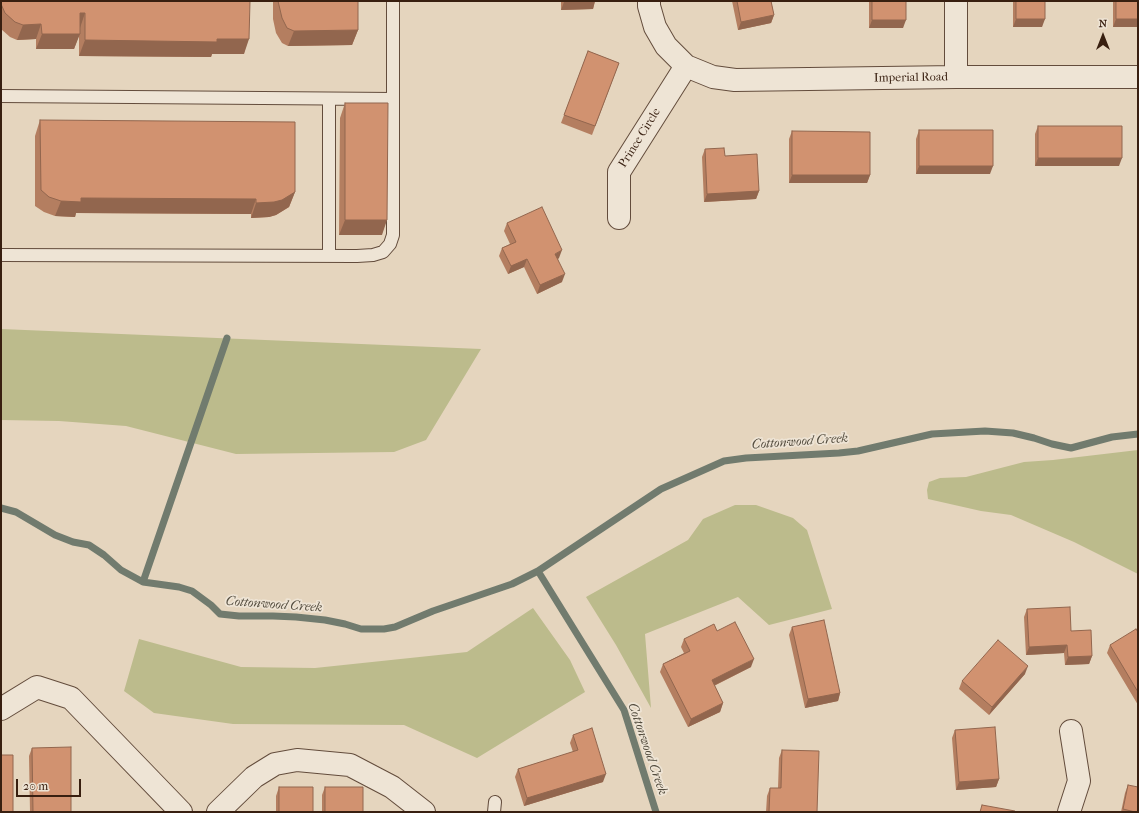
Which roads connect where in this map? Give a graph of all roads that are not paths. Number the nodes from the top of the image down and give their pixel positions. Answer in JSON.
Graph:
{"nodes":[{"id":1,"x":393,"y":1,"type":"edge"},
{"id":2,"x":649,"y":1,"type":"edge"},
{"id":3,"x":956,"y":1,"type":"edge"},
{"id":4,"x":686,"y":66,"type":"junction"},
{"id":5,"x":956,"y":77,"type":"junction"},
{"id":6,"x":1138,"y":77,"type":"edge"},
{"id":7,"x":1,"y":96,"type":"edge"},
{"id":8,"x":330,"y":99,"type":"junction"},
{"id":9,"x":392,"y":99,"type":"junction"},
{"id":10,"x":619,"y":218,"type":"dead end"},
{"id":11,"x":1,"y":255,"type":"edge"},
{"id":12,"x":329,"y":256,"type":"junction"},
{"id":13,"x":1,"y":709,"type":"edge"},
{"id":14,"x":1071,"y":731,"type":"dead end"},
{"id":15,"x":181,"y":812,"type":"edge"},
{"id":16,"x":218,"y":812,"type":"edge"},
{"id":17,"x":424,"y":812,"type":"edge"},
{"id":18,"x":1069,"y":812,"type":"edge"}],
"edges":[{"from":1,"to":9,"type":"lane"},
{"from":2,"to":4,"type":"street"},
{"from":3,"to":5,"type":"street"},
{"from":4,"to":5,"type":"street","name":"Imperial Road"},
{"from":4,"to":10,"type":"street","name":"Prince Circle"},
{"from":5,"to":6,"type":"street","name":"Imperial Road"},
{"from":7,"to":8,"type":"lane"},
{"from":8,"to":9,"type":"lane"},
{"from":8,"to":12,"type":"lane"},
{"from":9,"to":12,"type":"lane"},
{"from":11,"to":12,"type":"lane"},
{"from":13,"to":15,"type":"street"},
{"from":14,"to":18,"type":"street"},
{"from":16,"to":17,"type":"street"}]}
